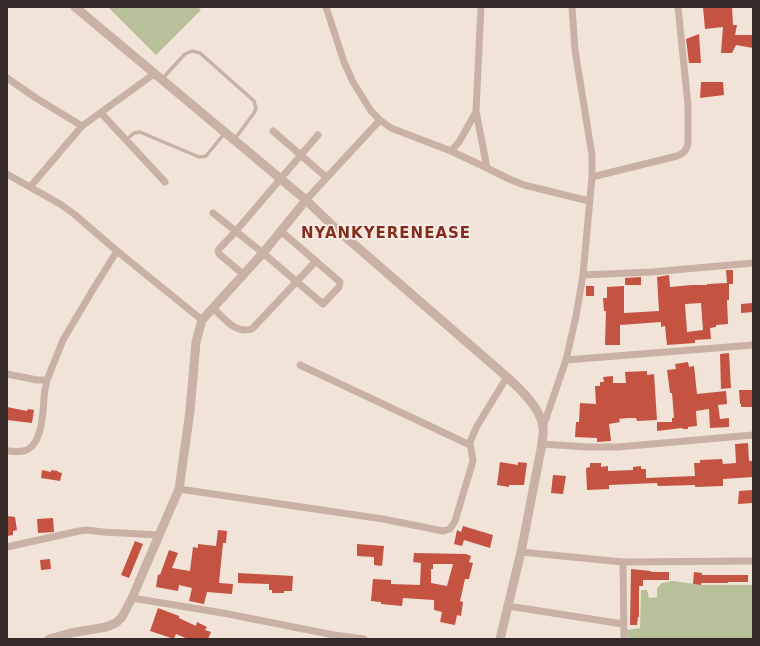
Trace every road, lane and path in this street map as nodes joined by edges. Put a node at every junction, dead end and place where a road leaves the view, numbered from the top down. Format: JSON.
{"nodes":[{"id":1,"x":75,"y":7,"type":"edge"},
{"id":2,"x":326,"y":7,"type":"edge"},
{"id":3,"x":481,"y":7,"type":"edge"},
{"id":4,"x":572,"y":7,"type":"edge"},
{"id":5,"x":678,"y":7,"type":"edge"},
{"id":6,"x":154,"y":74,"type":"junction"},
{"id":7,"x":7,"y":78,"type":"edge"},
{"id":8,"x":162,"y":79,"type":"junction"},
{"id":9,"x":476,"y":111,"type":"junction"},
{"id":10,"x":101,"y":112,"type":"junction"},
{"id":11,"x":380,"y":120,"type":"junction"},
{"id":12,"x":82,"y":126,"type":"junction"},
{"id":13,"x":273,"y":131,"type":"dead end"},
{"id":14,"x":225,"y":133,"type":"junction"},
{"id":15,"x":318,"y":134,"type":"dead end"},
{"id":16,"x":126,"y":140,"type":"junction"},
{"id":17,"x":234,"y":140,"type":"junction"},
{"id":18,"x":451,"y":151,"type":"junction"},
{"id":19,"x":300,"y":154,"type":"junction"},
{"id":20,"x":487,"y":168,"type":"junction"},
{"id":21,"x":7,"y":174,"type":"edge"},
{"id":22,"x":326,"y":177,"type":"junction"},
{"id":23,"x":592,"y":177,"type":"junction"},
{"id":24,"x":279,"y":179,"type":"junction"},
{"id":25,"x":165,"y":182,"type":"dead end"},
{"id":26,"x":30,"y":187,"type":"junction"},
{"id":27,"x":306,"y":200,"type":"junction"},
{"id":28,"x":589,"y":201,"type":"junction"},
{"id":29,"x":213,"y":213,"type":"dead end"},
{"id":30,"x":236,"y":231,"type":"junction"},
{"id":31,"x":282,"y":232,"type":"junction"},
{"id":32,"x":117,"y":251,"type":"junction"},
{"id":33,"x":263,"y":253,"type":"junction"},
{"id":34,"x":316,"y":261,"type":"junction"},
{"id":35,"x":753,"y":263,"type":"edge"},
{"id":36,"x":243,"y":274,"type":"junction"},
{"id":37,"x":583,"y":275,"type":"junction"},
{"id":38,"x":297,"y":282,"type":"junction"},
{"id":39,"x":213,"y":308,"type":"junction"},
{"id":40,"x":202,"y":320,"type":"junction"},
{"id":41,"x":753,"y":345,"type":"edge"},
{"id":42,"x":566,"y":360,"type":"junction"},
{"id":43,"x":300,"y":365,"type":"dead end"},
{"id":44,"x":7,"y":374,"type":"edge"},
{"id":45,"x":507,"y":377,"type":"junction"},
{"id":46,"x":47,"y":380,"type":"junction"},
{"id":47,"x":543,"y":428,"type":"junction"},
{"id":48,"x":753,"y":435,"type":"edge"},
{"id":49,"x":542,"y":444,"type":"junction"},
{"id":50,"x":470,"y":445,"type":"junction"},
{"id":51,"x":7,"y":450,"type":"edge"},
{"id":52,"x":179,"y":489,"type":"junction"},
{"id":53,"x":159,"y":535,"type":"junction"},
{"id":54,"x":7,"y":547,"type":"edge"},
{"id":55,"x":521,"y":552,"type":"junction"},
{"id":56,"x":753,"y":561,"type":"edge"},
{"id":57,"x":623,"y":562,"type":"junction"},
{"id":58,"x":132,"y":598,"type":"junction"},
{"id":59,"x":508,"y":606,"type":"junction"},
{"id":60,"x":623,"y":624,"type":"junction"},
{"id":61,"x":49,"y":639,"type":"edge"},
{"id":62,"x":361,"y":639,"type":"edge"},
{"id":63,"x":364,"y":639,"type":"edge"},
{"id":64,"x":500,"y":639,"type":"edge"},
{"id":65,"x":624,"y":639,"type":"edge"}],
"edges":[{"from":1,"to":6,"type":"street"},
{"from":2,"to":11,"type":"street"},
{"from":3,"to":9,"type":"street"},
{"from":4,"to":23,"type":"street"},
{"from":5,"to":23,"type":"street"},
{"from":6,"to":8,"type":"street"},
{"from":6,"to":10,"type":"street"},
{"from":7,"to":12,"type":"street"},
{"from":8,"to":14,"type":"street"},
{"from":8,"to":17,"type":"lane"},
{"from":9,"to":18,"type":"street"},
{"from":9,"to":20,"type":"street"},
{"from":10,"to":12,"type":"street"},
{"from":10,"to":16,"type":"street"},
{"from":11,"to":18,"type":"street"},
{"from":11,"to":22,"type":"street"},
{"from":12,"to":26,"type":"street"},
{"from":13,"to":19,"type":"street"},
{"from":14,"to":16,"type":"lane"},
{"from":14,"to":17,"type":"street"},
{"from":15,"to":19,"type":"street"},
{"from":16,"to":25,"type":"street"},
{"from":17,"to":24,"type":"street"},
{"from":18,"to":20,"type":"street"},
{"from":19,"to":22,"type":"street"},
{"from":19,"to":24,"type":"street"},
{"from":20,"to":28,"type":"street"},
{"from":21,"to":26,"type":"street"},
{"from":22,"to":27,"type":"street"},
{"from":23,"to":28,"type":"street"},
{"from":24,"to":27,"type":"street"},
{"from":24,"to":30,"type":"street"},
{"from":26,"to":32,"type":"street"},
{"from":27,"to":31,"type":"street"},
{"from":27,"to":45,"type":"street"},
{"from":28,"to":37,"type":"street"},
{"from":29,"to":30,"type":"street"},
{"from":30,"to":33,"type":"street"},
{"from":30,"to":36,"type":"street"},
{"from":31,"to":33,"type":"street"},
{"from":31,"to":34,"type":"street"},
{"from":32,"to":40,"type":"street"},
{"from":32,"to":46,"type":"street"},
{"from":33,"to":36,"type":"street"},
{"from":33,"to":38,"type":"street"},
{"from":34,"to":38,"type":"street"},
{"from":34,"to":38,"type":"street"},
{"from":35,"to":37,"type":"street"},
{"from":36,"to":39,"type":"street"},
{"from":37,"to":42,"type":"street"},
{"from":38,"to":39,"type":"street"},
{"from":39,"to":40,"type":"street"},
{"from":40,"to":52,"type":"street"},
{"from":41,"to":42,"type":"street"},
{"from":42,"to":47,"type":"street"},
{"from":43,"to":50,"type":"street"},
{"from":44,"to":46,"type":"street"},
{"from":45,"to":47,"type":"street"},
{"from":45,"to":50,"type":"street"},
{"from":46,"to":51,"type":"street"},
{"from":47,"to":49,"type":"street"},
{"from":48,"to":49,"type":"street"},
{"from":49,"to":55,"type":"street"},
{"from":50,"to":52,"type":"street"},
{"from":52,"to":53,"type":"street"},
{"from":53,"to":54,"type":"street"},
{"from":53,"to":58,"type":"street"},
{"from":55,"to":57,"type":"street"},
{"from":55,"to":59,"type":"street"},
{"from":56,"to":57,"type":"street"},
{"from":57,"to":60,"type":"street"},
{"from":58,"to":61,"type":"street"},
{"from":58,"to":62,"type":"street"},
{"from":59,"to":60,"type":"street"},
{"from":59,"to":64,"type":"street"},
{"from":60,"to":65,"type":"street"},
{"from":62,"to":63,"type":"street"}]}
